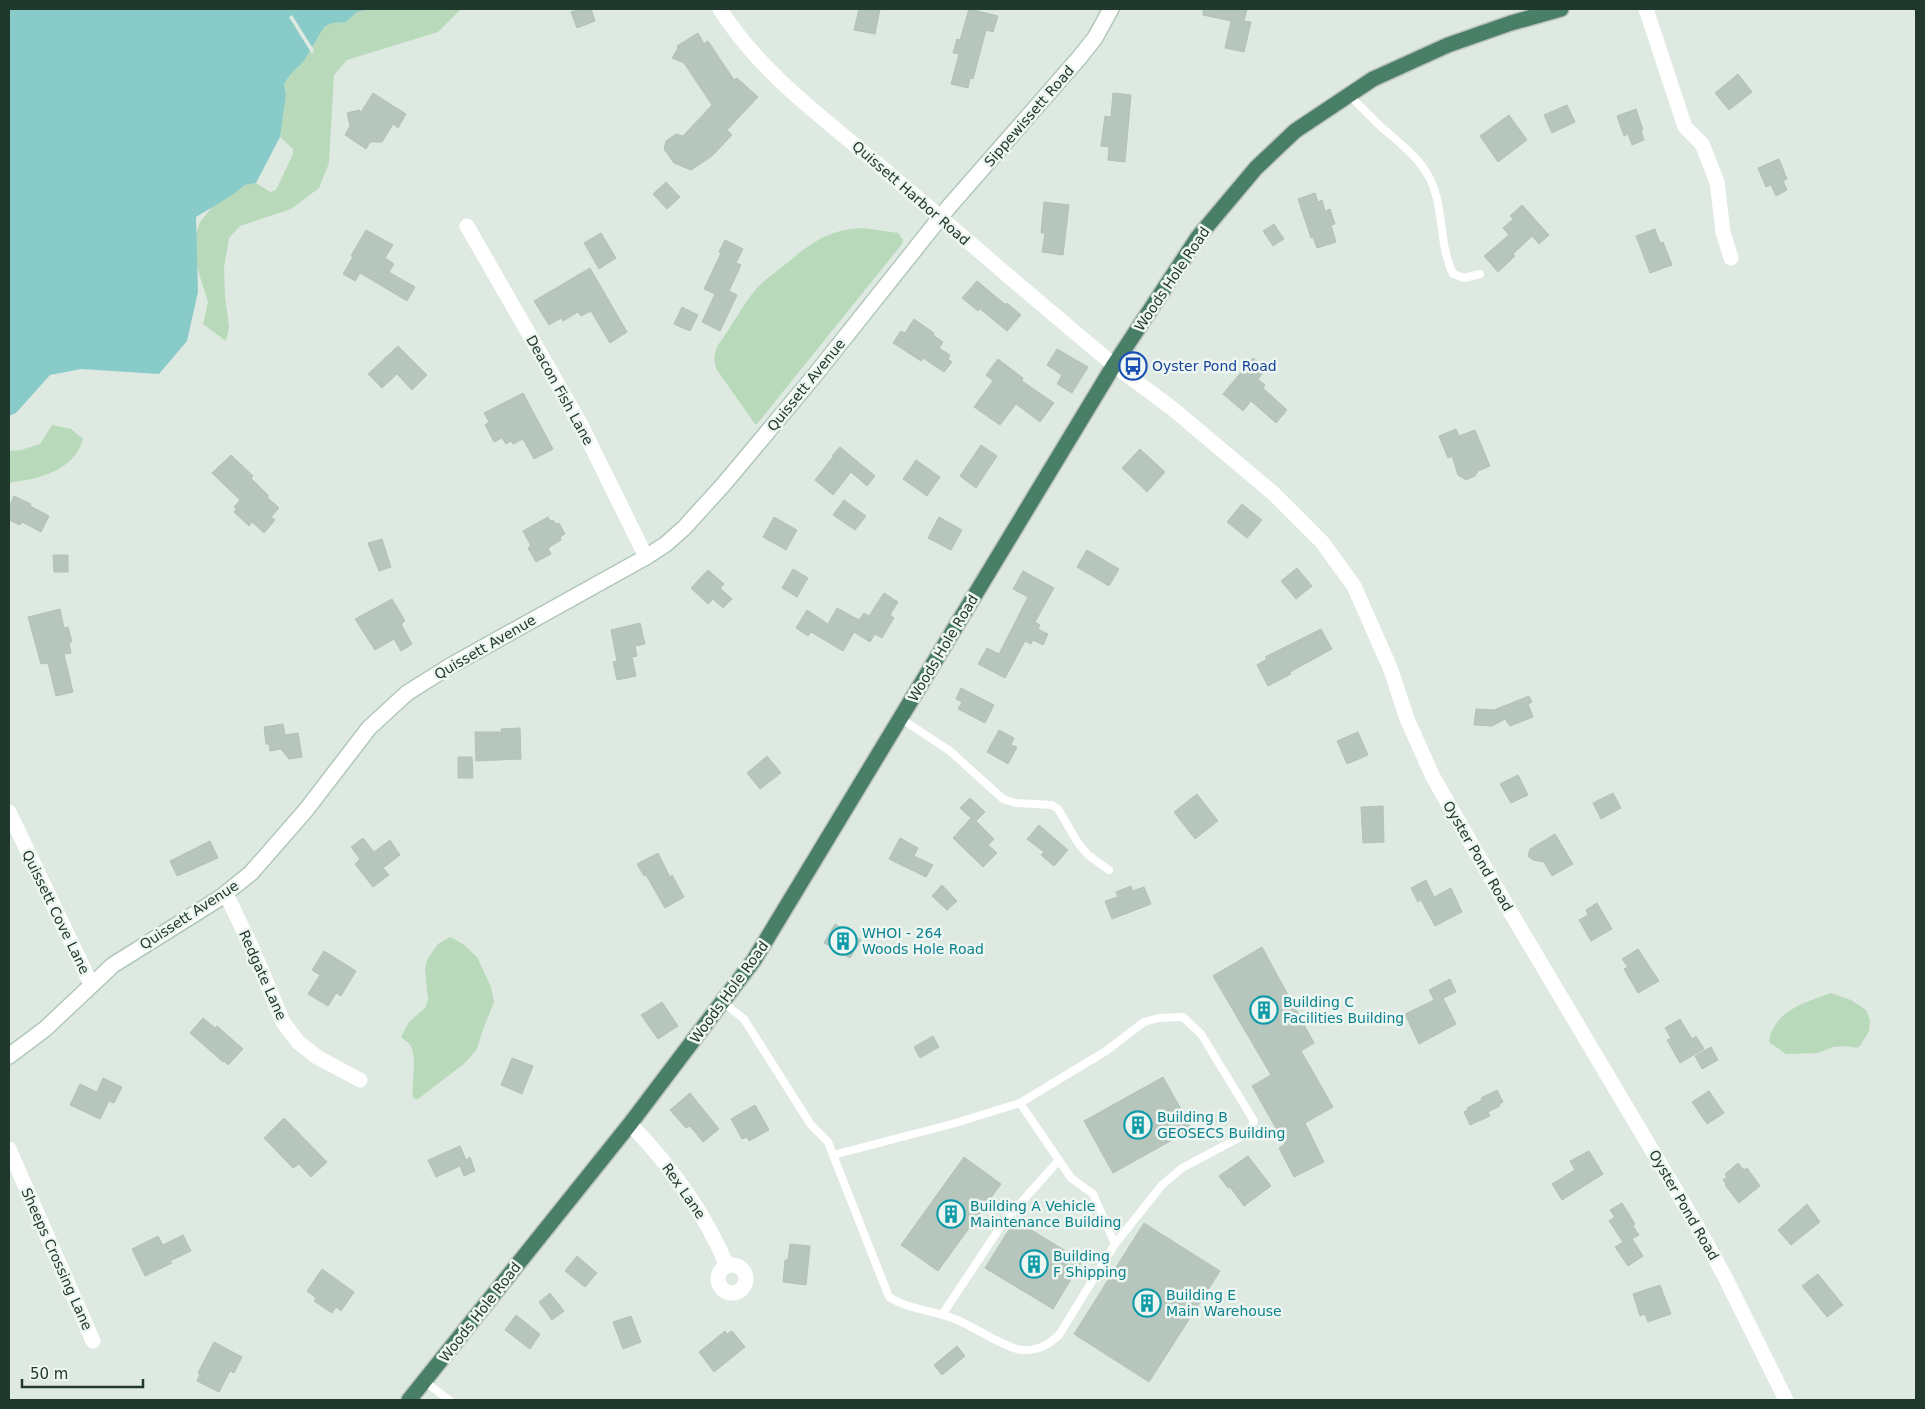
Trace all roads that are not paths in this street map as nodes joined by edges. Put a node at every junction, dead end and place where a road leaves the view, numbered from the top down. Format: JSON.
{"nodes":[{"id":1,"x":720,"y":9,"type":"edge"},
{"id":2,"x":1111,"y":9,"type":"edge"},
{"id":3,"x":1562,"y":9,"type":"edge"},
{"id":4,"x":1646,"y":9,"type":"edge"},
{"id":5,"x":1349,"y":95,"type":"junction"},
{"id":6,"x":940,"y":217,"type":"junction"},
{"id":7,"x":467,"y":226,"type":"dead end"},
{"id":8,"x":1731,"y":258,"type":"dead end"},
{"id":9,"x":1480,"y":274,"type":"dead end"},
{"id":10,"x":1114,"y":365,"type":"junction"},
{"id":11,"x":646,"y":557,"type":"junction"},
{"id":12,"x":900,"y":718,"type":"junction"},
{"id":13,"x":9,"y":812,"type":"edge"},
{"id":14,"x":1109,"y":870,"type":"dead end"},
{"id":15,"x":226,"y":894,"type":"junction"},
{"id":16,"x":91,"y":984,"type":"junction"},
{"id":17,"x":723,"y":1002,"type":"junction"},
{"id":18,"x":9,"y":1056,"type":"edge"},
{"id":19,"x":360,"y":1080,"type":"dead end"},
{"id":20,"x":1020,"y":1103,"type":"junction"},
{"id":21,"x":630,"y":1124,"type":"junction"},
{"id":22,"x":9,"y":1149,"type":"edge"},
{"id":23,"x":833,"y":1155,"type":"junction"},
{"id":24,"x":1059,"y":1160,"type":"junction"},
{"id":25,"x":1115,"y":1244,"type":"junction"},
{"id":26,"x":726,"y":1266,"type":"dead end"},
{"id":27,"x":942,"y":1315,"type":"junction"},
{"id":28,"x":93,"y":1341,"type":"dead end"},
{"id":29,"x":424,"y":1381,"type":"junction"},
{"id":30,"x":410,"y":1400,"type":"edge"},
{"id":31,"x":449,"y":1400,"type":"edge"},
{"id":32,"x":1786,"y":1400,"type":"edge"}],
"edges":[{"from":1,"to":6,"type":"street","name":"Quissett Harbor Road"},
{"from":2,"to":6,"type":"street","name":"Sippewissett Road"},
{"from":3,"to":5,"type":"highway","name":"Woods Hole Road"},
{"from":4,"to":8,"type":"street"},
{"from":5,"to":9,"type":"lane"},
{"from":5,"to":10,"type":"highway","name":"Woods Hole Road"},
{"from":6,"to":10,"type":"street","name":"Quissett Harbor Road"},
{"from":6,"to":11,"type":"street","name":"Quissett Avenue"},
{"from":7,"to":11,"type":"street","name":"Deacon Fish Lane"},
{"from":10,"to":12,"type":"highway","name":"Woods Hole Road"},
{"from":10,"to":32,"type":"street","name":"Oyster Pond Road"},
{"from":11,"to":15,"type":"street","name":"Quissett Avenue"},
{"from":12,"to":14,"type":"lane"},
{"from":12,"to":17,"type":"highway","name":"Woods Hole Road"},
{"from":13,"to":16,"type":"street","name":"Quissett Cove Lane"},
{"from":15,"to":16,"type":"street","name":"Quissett Avenue"},
{"from":15,"to":19,"type":"street","name":"Redgate Lane"},
{"from":16,"to":18,"type":"street","name":"Quissett Avenue"},
{"from":17,"to":21,"type":"highway","name":"Woods Hole Road"},
{"from":17,"to":23,"type":"lane"},
{"from":20,"to":23,"type":"lane"},
{"from":20,"to":24,"type":"lane"},
{"from":20,"to":25,"type":"lane"},
{"from":21,"to":26,"type":"street","name":"Rex Lane"},
{"from":21,"to":29,"type":"highway","name":"Woods Hole Road"},
{"from":22,"to":28,"type":"street","name":"Sheeps Crossing Lane"},
{"from":23,"to":27,"type":"lane"},
{"from":24,"to":25,"type":"lane"},
{"from":24,"to":27,"type":"lane"},
{"from":25,"to":27,"type":"lane"},
{"from":29,"to":30,"type":"highway","name":"Woods Hole Road"},
{"from":29,"to":31,"type":"lane"}]}
